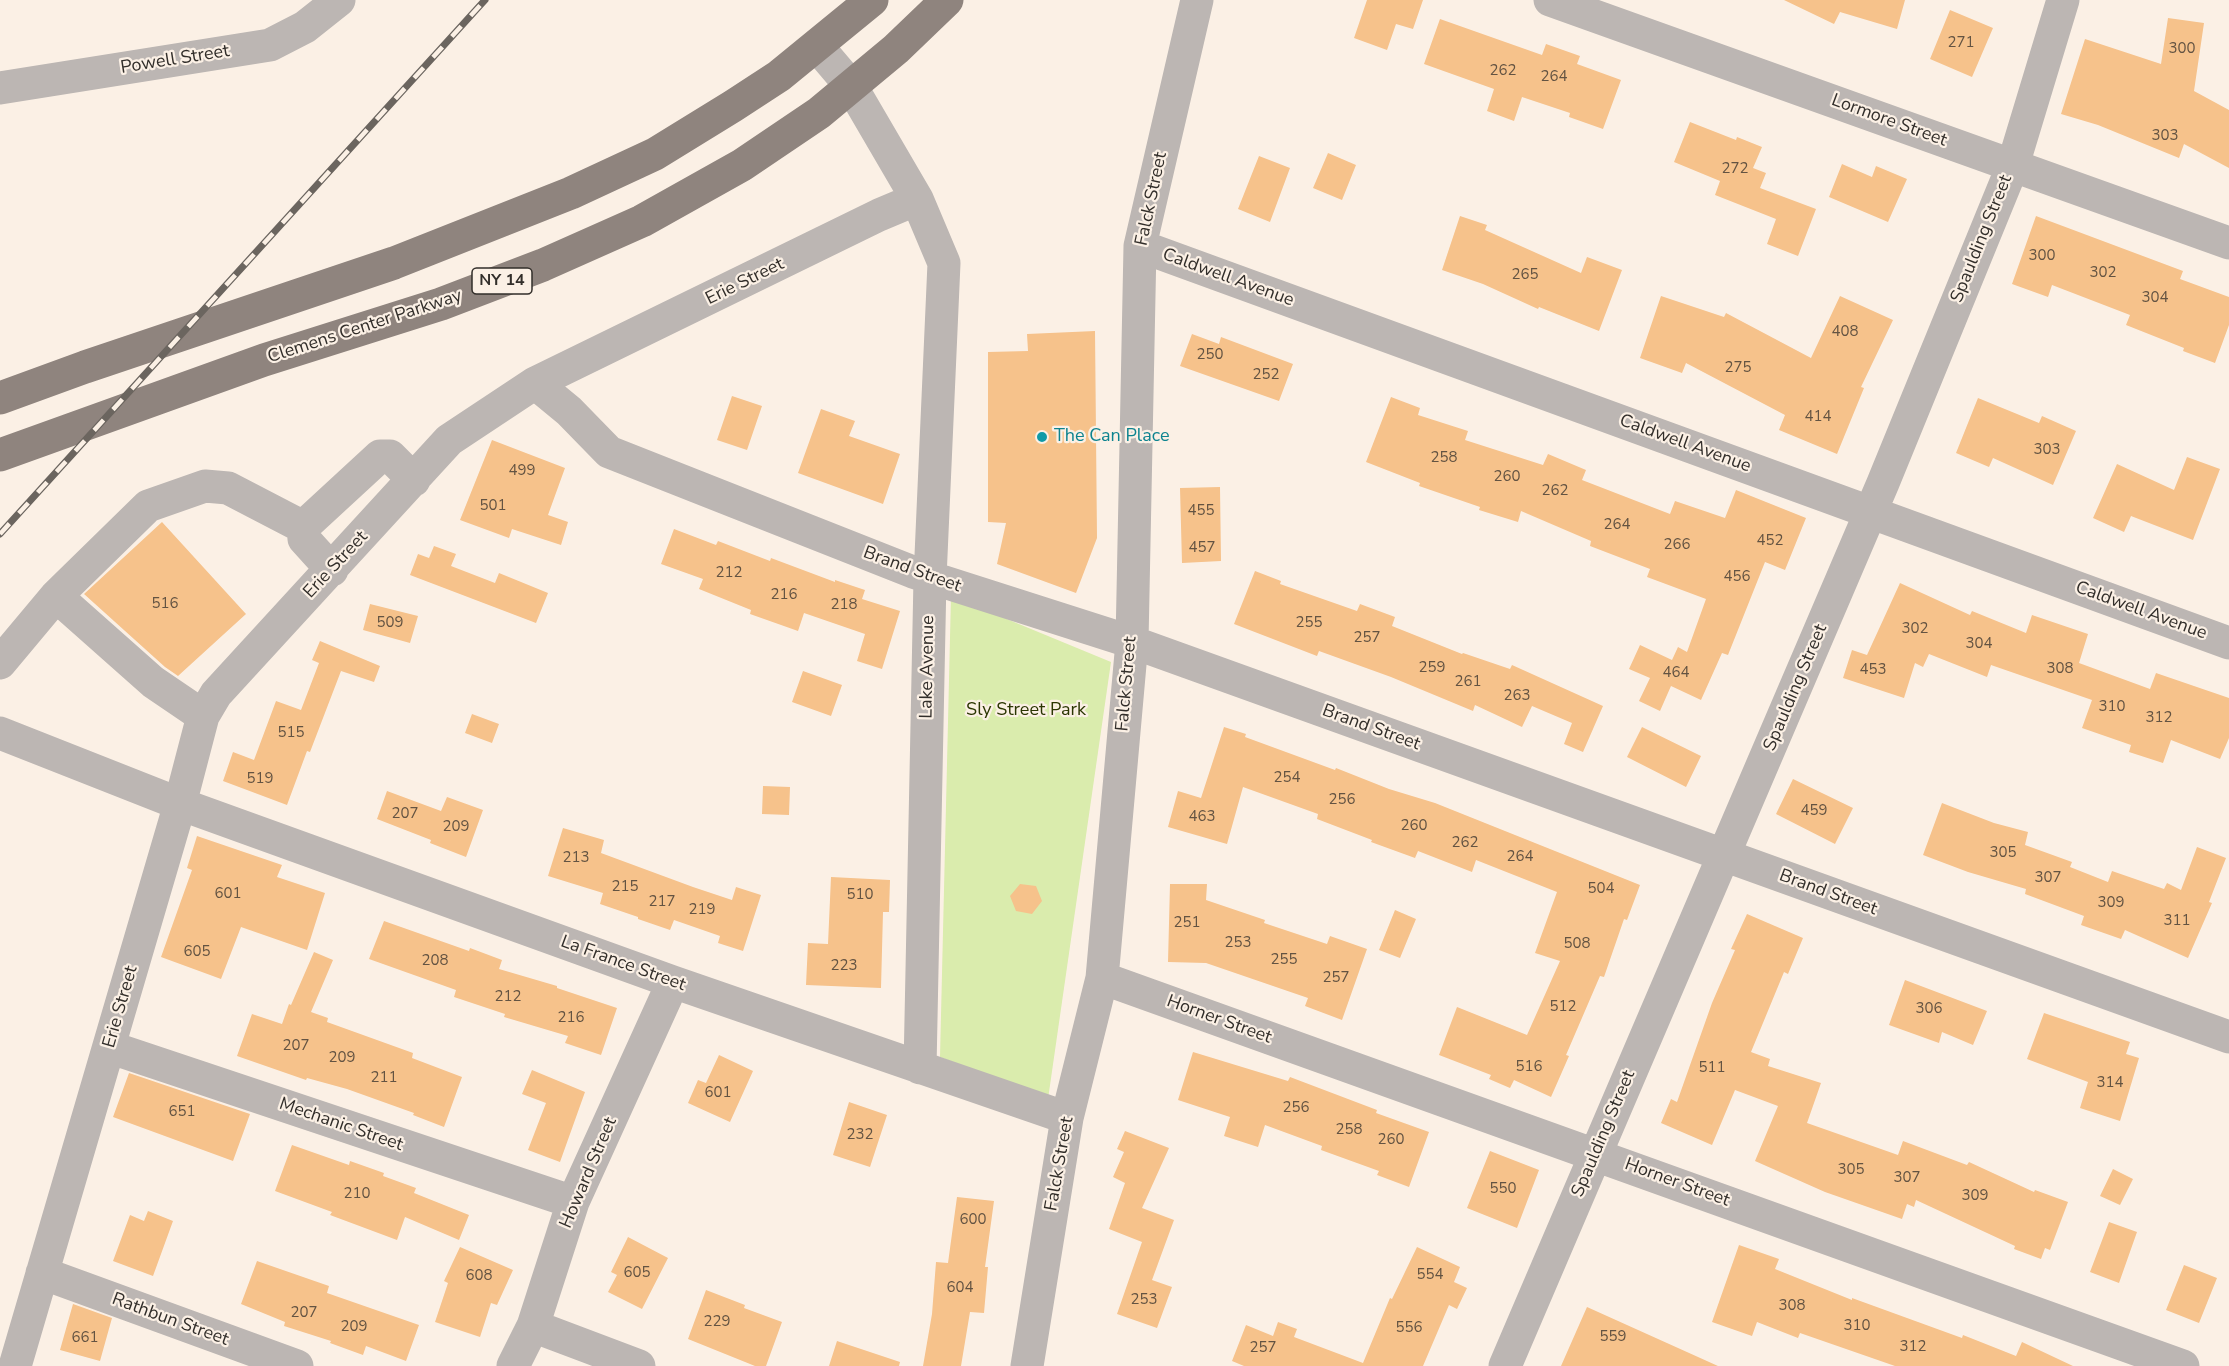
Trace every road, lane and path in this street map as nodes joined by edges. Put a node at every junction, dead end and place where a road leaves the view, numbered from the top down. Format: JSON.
{"nodes":[{"id":1,"x":872,"y":0,"type":"edge"},
{"id":2,"x":947,"y":0,"type":"edge"},
{"id":3,"x":1197,"y":0,"type":"edge"},
{"id":4,"x":1550,"y":0,"type":"edge"},
{"id":5,"x":2063,"y":0,"type":"edge"},
{"id":6,"x":339,"y":1,"type":"edge"},
{"id":7,"x":817,"y":46,"type":"junction"},
{"id":8,"x":851,"y":86,"type":"junction"},
{"id":9,"x":0,"y":88,"type":"edge"},
{"id":10,"x":2013,"y":165,"type":"junction"},
{"id":11,"x":917,"y":199,"type":"junction"},
{"id":12,"x":2229,"y":243,"type":"edge"},
{"id":13,"x":1140,"y":246,"type":"junction"},
{"id":14,"x":535,"y":384,"type":"junction"},
{"id":15,"x":0,"y":398,"type":"edge"},
{"id":16,"x":0,"y":455,"type":"edge"},
{"id":17,"x":414,"y":480,"type":"junction"},
{"id":18,"x":1871,"y":512,"type":"junction"},
{"id":19,"x":303,"y":527,"type":"junction"},
{"id":20,"x":332,"y":570,"type":"junction"},
{"id":21,"x":930,"y":578,"type":"junction"},
{"id":22,"x":56,"y":596,"type":"junction"},
{"id":23,"x":1132,"y":642,"type":"junction"},
{"id":24,"x":2229,"y":643,"type":"edge"},
{"id":25,"x":0,"y":663,"type":"edge"},
{"id":26,"x":203,"y":716,"type":"junction"},
{"id":27,"x":0,"y":734,"type":"edge"},
{"id":28,"x":180,"y":804,"type":"junction"},
{"id":29,"x":1724,"y":856,"type":"junction"},
{"id":30,"x":1102,"y":978,"type":"junction"},
{"id":31,"x":673,"y":982,"type":"junction"},
{"id":32,"x":2229,"y":1037,"type":"edge"},
{"id":33,"x":109,"y":1047,"type":"junction"},
{"id":34,"x":920,"y":1068,"type":"junction"},
{"id":35,"x":1067,"y":1118,"type":"junction"},
{"id":36,"x":1595,"y":1154,"type":"junction"},
{"id":37,"x":573,"y":1202,"type":"junction"},
{"id":38,"x":42,"y":1274,"type":"junction"},
{"id":39,"x":533,"y":1326,"type":"junction"},
{"id":40,"x":1034,"y":1364,"type":"edge"},
{"id":41,"x":15,"y":1366,"type":"edge"},
{"id":42,"x":297,"y":1366,"type":"edge"},
{"id":43,"x":513,"y":1366,"type":"edge"},
{"id":44,"x":639,"y":1366,"type":"edge"},
{"id":45,"x":1505,"y":1366,"type":"edge"},
{"id":46,"x":2183,"y":1366,"type":"edge"}],
"edges":[{"from":1,"to":7,"type":"main road"},
{"from":2,"to":8,"type":"main road","name":"Clemens Center Parkway","number":"NY 14"},
{"from":3,"to":13,"type":"street","name":"Falck Street"},
{"from":4,"to":10,"type":"street","name":"Lormore Street"},
{"from":5,"to":10,"type":"street","name":"Spaulding Street"},
{"from":6,"to":9,"type":"street","name":"Powell Street"},
{"from":7,"to":8,"type":"street"},
{"from":7,"to":15,"type":"main road"},
{"from":8,"to":11,"type":"street"},
{"from":8,"to":16,"type":"main road","name":"Clemens Center Parkway","number":"NY 14"},
{"from":10,"to":12,"type":"street","name":"Lormore Street"},
{"from":10,"to":18,"type":"street","name":"Spaulding Street"},
{"from":11,"to":14,"type":"street","name":"Erie Street"},
{"from":11,"to":21,"type":"street","name":"Lake Avenue"},
{"from":13,"to":18,"type":"street","name":"Caldwell Avenue"},
{"from":13,"to":23,"type":"street","name":"Falck Street"},
{"from":14,"to":17,"type":"street","name":"Erie Street"},
{"from":14,"to":21,"type":"street","name":"Brand Street"},
{"from":17,"to":19,"type":"street"},
{"from":17,"to":20,"type":"street","name":"Erie Street"},
{"from":18,"to":24,"type":"street","name":"Caldwell Avenue"},
{"from":18,"to":29,"type":"street","name":"Spaulding Street"},
{"from":19,"to":20,"type":"street"},
{"from":19,"to":22,"type":"street"},
{"from":20,"to":26,"type":"street","name":"Erie Street"},
{"from":21,"to":23,"type":"street","name":"Brand Street"},
{"from":21,"to":34,"type":"street","name":"Lake Avenue"},
{"from":22,"to":25,"type":"street"},
{"from":22,"to":26,"type":"street"},
{"from":23,"to":29,"type":"street","name":"Brand Street"},
{"from":23,"to":30,"type":"street","name":"Falck Street"},
{"from":26,"to":28,"type":"street","name":"Erie Street"},
{"from":27,"to":28,"type":"street","name":"La France Street"},
{"from":28,"to":31,"type":"street","name":"La France Street"},
{"from":28,"to":33,"type":"street","name":"Erie Street"},
{"from":29,"to":32,"type":"street","name":"Brand Street"},
{"from":29,"to":36,"type":"street","name":"Spaulding Street"},
{"from":30,"to":35,"type":"street","name":"Falck Street"},
{"from":30,"to":36,"type":"street","name":"Horner Street"},
{"from":31,"to":34,"type":"street","name":"La France Street"},
{"from":31,"to":37,"type":"street","name":"Howard Street"},
{"from":33,"to":37,"type":"street","name":"Mechanic Street"},
{"from":33,"to":38,"type":"street","name":"Erie Street"},
{"from":34,"to":35,"type":"street","name":"La France Street"},
{"from":35,"to":40,"type":"street","name":"Falck Street"},
{"from":36,"to":45,"type":"street","name":"Spaulding Street"},
{"from":36,"to":46,"type":"street","name":"Horner Street"},
{"from":37,"to":39,"type":"street","name":"Howard Street"},
{"from":38,"to":41,"type":"street","name":"Erie Street"},
{"from":38,"to":42,"type":"street","name":"Rathbun Street"},
{"from":39,"to":43,"type":"street","name":"Howard Street"},
{"from":39,"to":44,"type":"street"}]}
